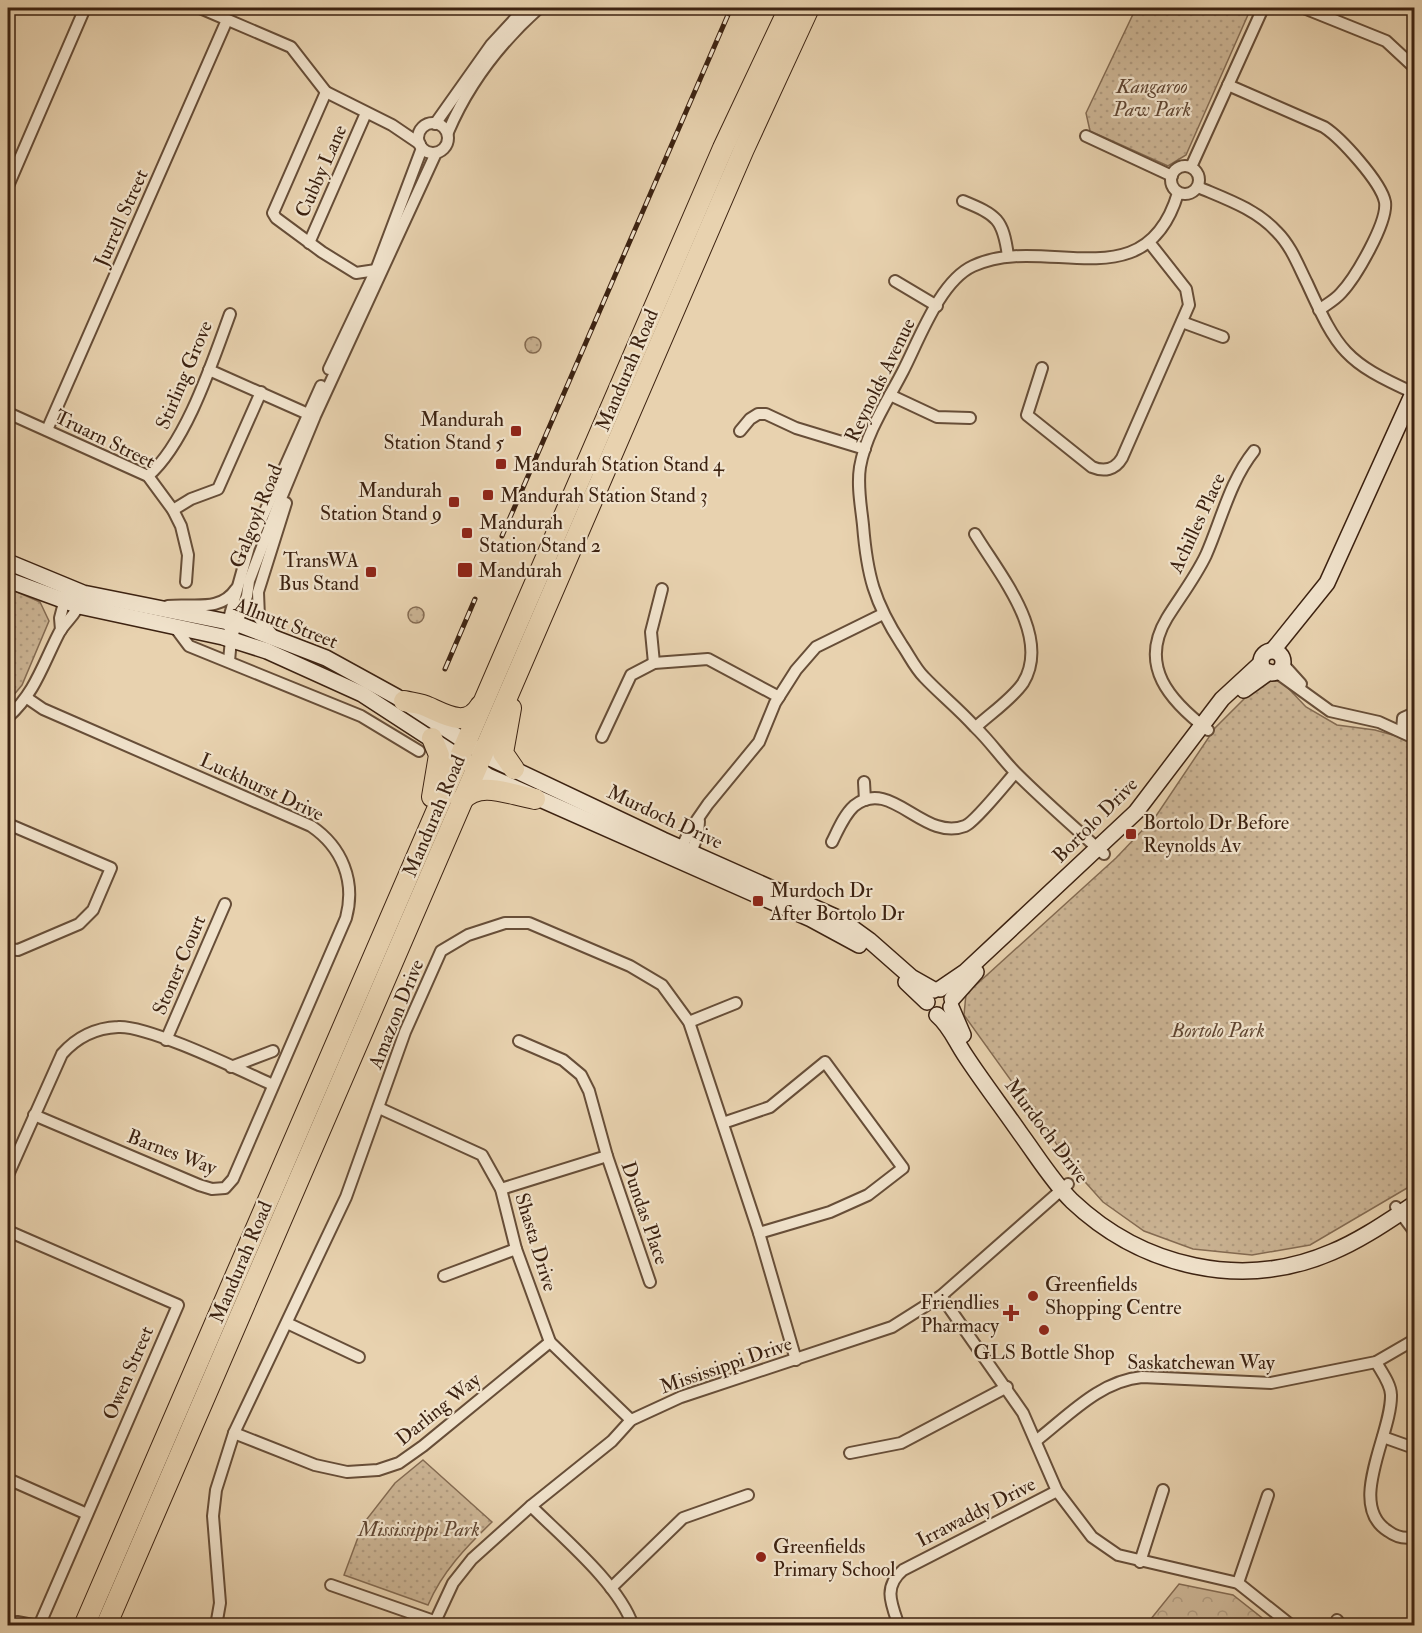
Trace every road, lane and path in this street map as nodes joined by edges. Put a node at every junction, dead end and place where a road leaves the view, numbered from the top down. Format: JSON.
{"nodes":[{"id":1,"x":85,"y":8,"type":"edge"},
{"id":2,"x":200,"y":8,"type":"edge"},
{"id":3,"x":525,"y":8,"type":"edge"},
{"id":4,"x":539,"y":8,"type":"edge"},
{"id":5,"x":789,"y":8,"type":"edge"},
{"id":6,"x":809,"y":8,"type":"edge"},
{"id":7,"x":1263,"y":8,"type":"edge"},
{"id":8,"x":1267,"y":8,"type":"edge"},
{"id":9,"x":1274,"y":8,"type":"edge"},
{"id":10,"x":1304,"y":8,"type":"edge"},
{"id":11,"x":227,"y":20,"type":"junction"},
{"id":12,"x":485,"y":60,"type":"junction"},
{"id":13,"x":1414,"y":67,"type":"edge"},
{"id":14,"x":1227,"y":85,"type":"junction"},
{"id":15,"x":326,"y":92,"type":"junction"},
{"id":16,"x":366,"y":113,"type":"junction"},
{"id":17,"x":392,"y":124,"type":"junction"},
{"id":18,"x":435,"y":124,"type":"junction"},
{"id":19,"x":421,"y":130,"type":"junction"},
{"id":20,"x":448,"y":132,"type":"junction"},
{"id":21,"x":1086,"y":136,"type":"dead end"},
{"id":22,"x":421,"y":146,"type":"junction"},
{"id":23,"x":436,"y":153,"type":"junction"},
{"id":24,"x":1191,"y":167,"type":"junction"},
{"id":25,"x":1172,"y":176,"type":"junction"},
{"id":26,"x":8,"y":186,"type":"edge"},
{"id":27,"x":1198,"y":187,"type":"junction"},
{"id":28,"x":1178,"y":193,"type":"junction"},
{"id":29,"x":963,"y":201,"type":"dead end"},
{"id":30,"x":1149,"y":242,"type":"junction"},
{"id":31,"x":309,"y":243,"type":"junction"},
{"id":32,"x":1008,"y":256,"type":"junction"},
{"id":33,"x":376,"y":270,"type":"junction"},
{"id":34,"x":359,"y":273,"type":"junction"},
{"id":35,"x":896,"y":281,"type":"dead end"},
{"id":36,"x":366,"y":288,"type":"junction"},
{"id":37,"x":937,"y":306,"type":"junction"},
{"id":38,"x":1319,"y":310,"type":"junction"},
{"id":39,"x":230,"y":314,"type":"dead end"},
{"id":40,"x":1182,"y":322,"type":"junction"},
{"id":41,"x":1223,"y":337,"type":"dead end"},
{"id":42,"x":1042,"y":368,"type":"dead end"},
{"id":43,"x":209,"y":370,"type":"junction"},
{"id":44,"x":261,"y":392,"type":"junction"},
{"id":45,"x":1414,"y":392,"type":"edge"},
{"id":46,"x":890,"y":395,"type":"junction"},
{"id":47,"x":1414,"y":412,"type":"edge"},
{"id":48,"x":8,"y":413,"type":"edge"},
{"id":49,"x":308,"y":414,"type":"junction"},
{"id":50,"x":970,"y":418,"type":"dead end"},
{"id":51,"x":47,"y":430,"type":"junction"},
{"id":52,"x":740,"y":431,"type":"dead end"},
{"id":53,"x":306,"y":443,"type":"junction"},
{"id":54,"x":865,"y":449,"type":"junction"},
{"id":55,"x":1254,"y":451,"type":"dead end"},
{"id":56,"x":148,"y":476,"type":"junction"},
{"id":57,"x":173,"y":510,"type":"junction"},
{"id":58,"x":975,"y":534,"type":"dead end"},
{"id":59,"x":8,"y":562,"type":"edge"},
{"id":60,"x":8,"y":580,"type":"edge"},
{"id":61,"x":186,"y":582,"type":"dead end"},
{"id":62,"x":239,"y":585,"type":"junction"},
{"id":63,"x":662,"y":589,"type":"dead end"},
{"id":64,"x":74,"y":597,"type":"junction"},
{"id":65,"x":150,"y":608,"type":"junction"},
{"id":66,"x":883,"y":614,"type":"junction"},
{"id":67,"x":233,"y":623,"type":"junction"},
{"id":68,"x":169,"y":626,"type":"junction"},
{"id":69,"x":61,"y":630,"type":"junction"},
{"id":70,"x":277,"y":637,"type":"junction"},
{"id":71,"x":231,"y":639,"type":"junction"},
{"id":72,"x":526,"y":650,"type":"junction"},
{"id":73,"x":229,"y":661,"type":"junction"},
{"id":74,"x":654,"y":663,"type":"junction"},
{"id":75,"x":1274,"y":663,"type":"junction"},
{"id":76,"x":779,"y":697,"type":"junction"},
{"id":77,"x":27,"y":698,"type":"junction"},
{"id":78,"x":484,"y":700,"type":"junction"},
{"id":79,"x":404,"y":701,"type":"junction"},
{"id":80,"x":1411,"y":713,"type":"edge"},
{"id":81,"x":8,"y":717,"type":"edge"},
{"id":82,"x":1379,"y":722,"type":"junction"},
{"id":83,"x":976,"y":727,"type":"junction"},
{"id":84,"x":1205,"y":727,"type":"junction"},
{"id":85,"x":1402,"y":731,"type":"junction"},
{"id":86,"x":602,"y":737,"type":"dead end"},
{"id":87,"x":1414,"y":738,"type":"edge"},
{"id":88,"x":425,"y":745,"type":"junction"},
{"id":89,"x":470,"y":755,"type":"junction"},
{"id":90,"x":514,"y":769,"type":"junction"},
{"id":91,"x":1016,"y":772,"type":"junction"},
{"id":92,"x":864,"y":782,"type":"dead end"},
{"id":93,"x":535,"y":799,"type":"junction"},
{"id":94,"x":865,"y":800,"type":"junction"},
{"id":95,"x":461,"y":801,"type":"junction"},
{"id":96,"x":8,"y":824,"type":"edge"},
{"id":97,"x":832,"y":842,"type":"dead end"},
{"id":98,"x":1101,"y":852,"type":"junction"},
{"id":99,"x":684,"y":856,"type":"junction"},
{"id":100,"x":411,"y":869,"type":"junction"},
{"id":101,"x":225,"y":904,"type":"dead end"},
{"id":102,"x":8,"y":950,"type":"edge"},
{"id":103,"x":934,"y":994,"type":"junction"},
{"id":104,"x":736,"y":1003,"type":"dead end"},
{"id":105,"x":952,"y":1003,"type":"junction"},
{"id":106,"x":937,"y":1014,"type":"junction"},
{"id":107,"x":688,"y":1022,"type":"junction"},
{"id":108,"x":166,"y":1040,"type":"junction"},
{"id":109,"x":519,"y":1041,"type":"dead end"},
{"id":110,"x":273,"y":1051,"type":"dead end"},
{"id":111,"x":231,"y":1067,"type":"junction"},
{"id":112,"x":273,"y":1085,"type":"junction"},
{"id":113,"x":379,"y":1108,"type":"junction"},
{"id":114,"x":34,"y":1115,"type":"junction"},
{"id":115,"x":723,"y":1123,"type":"junction"},
{"id":116,"x":607,"y":1156,"type":"junction"},
{"id":117,"x":8,"y":1175,"type":"edge"},
{"id":118,"x":1065,"y":1187,"type":"junction"},
{"id":119,"x":501,"y":1189,"type":"junction"},
{"id":120,"x":1414,"y":1196,"type":"edge"},
{"id":121,"x":1414,"y":1204,"type":"edge"},
{"id":122,"x":1398,"y":1210,"type":"junction"},
{"id":123,"x":8,"y":1231,"type":"edge"},
{"id":124,"x":1414,"y":1231,"type":"edge"},
{"id":125,"x":759,"y":1233,"type":"junction"},
{"id":126,"x":516,"y":1249,"type":"junction"},
{"id":127,"x":444,"y":1276,"type":"dead end"},
{"id":128,"x":650,"y":1282,"type":"dead end"},
{"id":129,"x":941,"y":1296,"type":"junction"},
{"id":130,"x":287,"y":1323,"type":"junction"},
{"id":131,"x":1414,"y":1340,"type":"edge"},
{"id":132,"x":550,"y":1342,"type":"junction"},
{"id":133,"x":359,"y":1357,"type":"dead end"},
{"id":134,"x":796,"y":1360,"type":"junction"},
{"id":135,"x":1376,"y":1362,"type":"junction"},
{"id":136,"x":1007,"y":1387,"type":"junction"},
{"id":137,"x":632,"y":1420,"type":"junction"},
{"id":138,"x":234,"y":1433,"type":"junction"},
{"id":139,"x":1383,"y":1437,"type":"junction"},
{"id":140,"x":1037,"y":1440,"type":"junction"},
{"id":141,"x":1414,"y":1448,"type":"edge"},
{"id":142,"x":850,"y":1453,"type":"dead end"},
{"id":143,"x":8,"y":1479,"type":"edge"},
{"id":144,"x":1163,"y":1490,"type":"dead end"},
{"id":145,"x":1057,"y":1491,"type":"junction"},
{"id":146,"x":748,"y":1495,"type":"dead end"},
{"id":147,"x":1268,"y":1495,"type":"dead end"},
{"id":148,"x":531,"y":1506,"type":"junction"},
{"id":149,"x":87,"y":1514,"type":"junction"},
{"id":150,"x":1414,"y":1537,"type":"edge"},
{"id":151,"x":1140,"y":1562,"type":"junction"},
{"id":152,"x":1238,"y":1583,"type":"junction"},
{"id":153,"x":331,"y":1585,"type":"dead end"},
{"id":154,"x":611,"y":1588,"type":"junction"},
{"id":155,"x":16,"y":1622,"type":"edge"},
{"id":156,"x":434,"y":1623,"type":"edge"},
{"id":157,"x":38,"y":1626,"type":"edge"},
{"id":158,"x":84,"y":1626,"type":"edge"},
{"id":159,"x":106,"y":1626,"type":"edge"},
{"id":160,"x":216,"y":1626,"type":"edge"},
{"id":161,"x":633,"y":1626,"type":"edge"},
{"id":162,"x":899,"y":1626,"type":"edge"},
{"id":163,"x":1292,"y":1626,"type":"edge"}],
"edges":[{"from":1,"to":26,"type":"street"},
{"from":2,"to":11,"type":"street"},
{"from":3,"to":12,"type":"street"},
{"from":4,"to":12,"type":"street"},
{"from":5,"to":78,"type":"highway","name":"Mandurah Road"},
{"from":6,"to":72,"type":"highway","name":"Mandurah Road"},
{"from":7,"to":14,"type":"street"},
{"from":8,"to":9,"type":"street"},
{"from":10,"to":13,"type":"street"},
{"from":11,"to":15,"type":"street"},
{"from":11,"to":51,"type":"street","name":"Jurrell Street"},
{"from":12,"to":18,"type":"street"},
{"from":12,"to":20,"type":"street"},
{"from":14,"to":24,"type":"street"},
{"from":14,"to":38,"type":"street"},
{"from":15,"to":16,"type":"street"},
{"from":15,"to":31,"type":"street"},
{"from":16,"to":17,"type":"street"},
{"from":16,"to":31,"type":"street","name":"Cubby Lane"},
{"from":17,"to":19,"type":"street"},
{"from":17,"to":22,"type":"street"},
{"from":18,"to":19,"type":"street"},
{"from":18,"to":20,"type":"street"},
{"from":19,"to":22,"type":"street"},
{"from":20,"to":23,"type":"street"},
{"from":21,"to":25,"type":"street"},
{"from":22,"to":23,"type":"street"},
{"from":22,"to":33,"type":"street","name":"Galgoyl Road"},
{"from":23,"to":53,"type":"street","name":"Galgoyl Road"},
{"from":24,"to":25,"type":"street"},
{"from":24,"to":27,"type":"street"},
{"from":25,"to":28,"type":"street"},
{"from":27,"to":28,"type":"street"},
{"from":27,"to":38,"type":"street"},
{"from":28,"to":30,"type":"street","name":"Reynolds Avenue"},
{"from":29,"to":32,"type":"street"},
{"from":30,"to":32,"type":"street","name":"Reynolds Avenue"},
{"from":30,"to":40,"type":"street"},
{"from":31,"to":34,"type":"street"},
{"from":32,"to":37,"type":"street","name":"Reynolds Avenue"},
{"from":33,"to":34,"type":"street"},
{"from":33,"to":36,"type":"street","name":"Galgoyl Road"},
{"from":34,"to":36,"type":"street"},
{"from":35,"to":37,"type":"street"},
{"from":36,"to":49,"type":"street","name":"Galgoyl Road"},
{"from":37,"to":46,"type":"street","name":"Reynolds Avenue"},
{"from":38,"to":45,"type":"street"},
{"from":39,"to":43,"type":"street","name":"Stirling Grove"},
{"from":40,"to":41,"type":"street"},
{"from":40,"to":42,"type":"street"},
{"from":43,"to":44,"type":"street"},
{"from":43,"to":56,"type":"street","name":"Stirling Grove"},
{"from":44,"to":49,"type":"street"},
{"from":44,"to":57,"type":"street"},
{"from":45,"to":75,"type":"main road","name":"Bortolo Drive"},
{"from":46,"to":50,"type":"street"},
{"from":46,"to":54,"type":"street","name":"Reynolds Avenue"},
{"from":47,"to":75,"type":"main road","name":"Bortolo Drive"},
{"from":48,"to":51,"type":"street","name":"Truarn Street"},
{"from":49,"to":62,"type":"street","name":"Galgoyl Road"},
{"from":51,"to":56,"type":"street","name":"Truarn Street"},
{"from":52,"to":54,"type":"street"},
{"from":53,"to":67,"type":"street","name":"Galgoyl Road"},
{"from":53,"to":70,"type":"street"},
{"from":54,"to":66,"type":"street","name":"Reynolds Avenue"},
{"from":55,"to":84,"type":"street","name":"Achilles Place"},
{"from":56,"to":57,"type":"street","name":"Truarn Street"},
{"from":57,"to":61,"type":"street","name":"Truarn Street"},
{"from":58,"to":83,"type":"street"},
{"from":59,"to":64,"type":"main road","name":"Allnutt Street"},
{"from":60,"to":64,"type":"main road","name":"Allnutt Street"},
{"from":62,"to":65,"type":"street"},
{"from":62,"to":67,"type":"street","name":"Galgoyl Road"},
{"from":63,"to":74,"type":"street"},
{"from":64,"to":65,"type":"main road","name":"Allnutt Street"},
{"from":64,"to":68,"type":"main road","name":"Allnutt Street"},
{"from":64,"to":69,"type":"street"},
{"from":64,"to":69,"type":"street"},
{"from":65,"to":67,"type":"main road","name":"Allnutt Street"},
{"from":66,"to":76,"type":"street"},
{"from":66,"to":83,"type":"street","name":"Reynolds Avenue"},
{"from":67,"to":70,"type":"main road","name":"Allnutt Street"},
{"from":67,"to":71,"type":"street","name":"Galgoyl Road"},
{"from":68,"to":71,"type":"main road","name":"Allnutt Street"},
{"from":68,"to":73,"type":"street"},
{"from":69,"to":77,"type":"street"},
{"from":70,"to":79,"type":"main road","name":"Allnutt Street"},
{"from":71,"to":73,"type":"street","name":"Galgoyl Road"},
{"from":71,"to":88,"type":"main road","name":"Allnutt Street"},
{"from":72,"to":89,"type":"highway","name":"Mandurah Road"},
{"from":72,"to":90,"type":"highway"},
{"from":73,"to":88,"type":"street"},
{"from":74,"to":76,"type":"street"},
{"from":74,"to":86,"type":"street"},
{"from":75,"to":82,"type":"street"},
{"from":75,"to":84,"type":"main road","name":"Bortolo Drive"},
{"from":76,"to":99,"type":"street"},
{"from":77,"to":81,"type":"street"},
{"from":77,"to":112,"type":"street","name":"Luckhurst Drive"},
{"from":78,"to":79,"type":"highway"},
{"from":78,"to":89,"type":"highway","name":"Mandurah Road"},
{"from":79,"to":89,"type":"main road","name":"Allnutt Street"},
{"from":80,"to":82,"type":"street"},
{"from":80,"to":85,"type":"street"},
{"from":82,"to":85,"type":"street"},
{"from":83,"to":91,"type":"street","name":"Reynolds Avenue"},
{"from":84,"to":98,"type":"main road","name":"Bortolo Drive"},
{"from":85,"to":87,"type":"street"},
{"from":88,"to":89,"type":"main road","name":"Allnutt Street"},
{"from":88,"to":100,"type":"highway"},
{"from":89,"to":90,"type":"main road","name":"Murdoch Drive"},
{"from":89,"to":93,"type":"main road","name":"Murdoch Drive"},
{"from":89,"to":95,"type":"highway","name":"Mandurah Road"},
{"from":89,"to":100,"type":"highway","name":"Mandurah Road"},
{"from":90,"to":99,"type":"main road","name":"Murdoch Drive"},
{"from":91,"to":94,"type":"street"},
{"from":91,"to":98,"type":"street","name":"Reynolds Avenue"},
{"from":92,"to":94,"type":"street"},
{"from":93,"to":95,"type":"highway"},
{"from":93,"to":99,"type":"main road","name":"Murdoch Drive"},
{"from":94,"to":97,"type":"street"},
{"from":95,"to":159,"type":"highway","name":"Mandurah Road"},
{"from":96,"to":102,"type":"street"},
{"from":98,"to":103,"type":"main road","name":"Bortolo Drive"},
{"from":98,"to":105,"type":"main road","name":"Bortolo Drive"},
{"from":99,"to":103,"type":"main road","name":"Murdoch Drive"},
{"from":100,"to":158,"type":"highway","name":"Mandurah Road"},
{"from":101,"to":108,"type":"street","name":"Stoner Court"},
{"from":103,"to":105,"type":"main road","name":"Murdoch Drive"},
{"from":103,"to":106,"type":"main road","name":"Murdoch Drive"},
{"from":104,"to":107,"type":"street"},
{"from":105,"to":106,"type":"main road"},
{"from":105,"to":118,"type":"main road","name":"Murdoch Drive"},
{"from":106,"to":118,"type":"main road","name":"Murdoch Drive"},
{"from":107,"to":113,"type":"street","name":"Amazon Drive"},
{"from":107,"to":115,"type":"street","name":"Amazon Drive"},
{"from":108,"to":111,"type":"street"},
{"from":108,"to":114,"type":"street"},
{"from":109,"to":116,"type":"street","name":"Dundas Place"},
{"from":110,"to":111,"type":"street"},
{"from":111,"to":112,"type":"street"},
{"from":112,"to":114,"type":"street","name":"Barnes Way"},
{"from":113,"to":119,"type":"street","name":"Shasta Drive"},
{"from":113,"to":130,"type":"street","name":"Amazon Drive"},
{"from":114,"to":117,"type":"street"},
{"from":115,"to":125,"type":"street","name":"Amazon Drive"},
{"from":115,"to":125,"type":"street"},
{"from":116,"to":119,"type":"street","name":"Dundas Place"},
{"from":116,"to":128,"type":"street","name":"Dundas Place"},
{"from":118,"to":122,"type":"main road","name":"Murdoch Drive"},
{"from":118,"to":129,"type":"street","name":"Mississippi Drive"},
{"from":119,"to":126,"type":"street","name":"Shasta Drive"},
{"from":120,"to":122,"type":"main road","name":"Murdoch Drive"},
{"from":121,"to":122,"type":"main road","name":"Murdoch Drive"},
{"from":122,"to":124,"type":"street"},
{"from":123,"to":149,"type":"street","name":"Owen Street"},
{"from":125,"to":134,"type":"street","name":"Amazon Drive"},
{"from":126,"to":127,"type":"street"},
{"from":126,"to":132,"type":"street","name":"Shasta Drive"},
{"from":129,"to":134,"type":"street","name":"Mississippi Drive"},
{"from":129,"to":136,"type":"street"},
{"from":130,"to":133,"type":"street"},
{"from":130,"to":138,"type":"street","name":"Amazon Drive"},
{"from":131,"to":135,"type":"street","name":"Saskatchewan Way"},
{"from":132,"to":137,"type":"street","name":"Shasta Drive"},
{"from":132,"to":138,"type":"street","name":"Darling Way"},
{"from":134,"to":137,"type":"street","name":"Mississippi Drive"},
{"from":135,"to":139,"type":"street"},
{"from":135,"to":140,"type":"street","name":"Saskatchewan Way"},
{"from":136,"to":140,"type":"street"},
{"from":136,"to":142,"type":"street"},
{"from":137,"to":148,"type":"street","name":"Mississippi Drive"},
{"from":138,"to":160,"type":"street","name":"Amazon Drive"},
{"from":139,"to":141,"type":"street"},
{"from":139,"to":150,"type":"street"},
{"from":140,"to":145,"type":"street"},
{"from":143,"to":149,"type":"street"},
{"from":144,"to":151,"type":"street"},
{"from":145,"to":151,"type":"street"},
{"from":145,"to":162,"type":"street","name":"Irrawaddy Drive"},
{"from":146,"to":154,"type":"street"},
{"from":147,"to":152,"type":"street"},
{"from":148,"to":154,"type":"street"},
{"from":148,"to":156,"type":"street","name":"Mississippi Drive"},
{"from":149,"to":157,"type":"street","name":"Owen Street"},
{"from":151,"to":152,"type":"street"},
{"from":152,"to":163,"type":"street"},
{"from":153,"to":156,"type":"street"},
{"from":154,"to":161,"type":"street"},
{"from":155,"to":157,"type":"street"}]}
